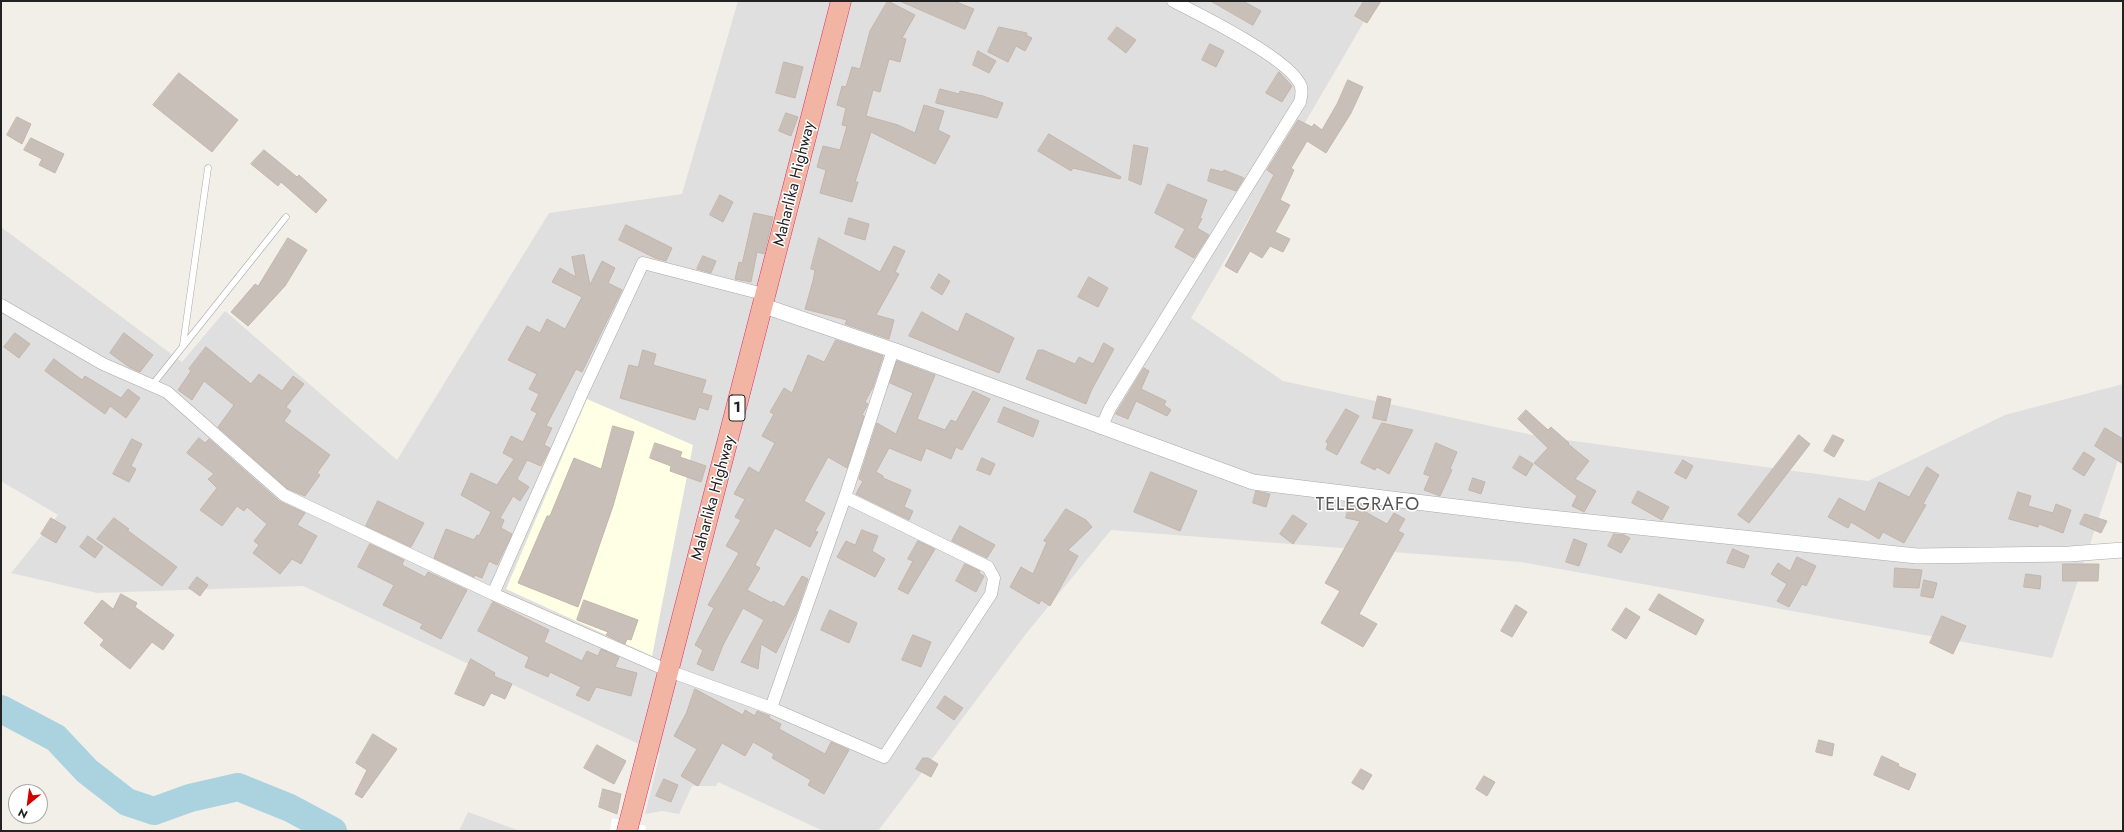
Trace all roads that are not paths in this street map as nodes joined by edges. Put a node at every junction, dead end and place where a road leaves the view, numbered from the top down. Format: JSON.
{"nodes":[{"id":1,"x":841,"y":1,"type":"edge"},
{"id":2,"x":1173,"y":1,"type":"edge"},
{"id":3,"x":208,"y":168,"type":"dead end"},
{"id":4,"x":286,"y":217,"type":"dead end"},
{"id":5,"x":765,"y":300,"type":"junction"},
{"id":6,"x":1,"y":305,"type":"edge"},
{"id":7,"x":183,"y":346,"type":"junction"},
{"id":8,"x":894,"y":350,"type":"junction"},
{"id":9,"x":153,"y":384,"type":"junction"},
{"id":10,"x":1101,"y":428,"type":"junction"},
{"id":11,"x":845,"y":497,"type":"junction"},
{"id":12,"x":2123,"y":550,"type":"edge"},
{"id":13,"x":493,"y":594,"type":"junction"},
{"id":14,"x":669,"y":671,"type":"junction"},
{"id":15,"x":771,"y":708,"type":"junction"},
{"id":16,"x":629,"y":823,"type":"edge"}],
"edges":[{"from":1,"to":5,"type":"highway","name":"Maharlika Highway","number":"1"},
{"from":2,"to":10,"type":"street"},
{"from":3,"to":7,"type":"lane"},
{"from":4,"to":7,"type":"lane"},
{"from":5,"to":8,"type":"street"},
{"from":5,"to":13,"type":"street"},
{"from":5,"to":14,"type":"highway","name":"Maharlika Highway","number":"1"},
{"from":6,"to":9,"type":"street"},
{"from":7,"to":9,"type":"lane"},
{"from":8,"to":10,"type":"street"},
{"from":8,"to":11,"type":"street"},
{"from":9,"to":13,"type":"street"},
{"from":10,"to":12,"type":"street"},
{"from":11,"to":15,"type":"street"},
{"from":11,"to":15,"type":"street"},
{"from":13,"to":14,"type":"street"},
{"from":14,"to":15,"type":"street"},
{"from":14,"to":16,"type":"highway","name":"Maharlika Highway","number":"1"}]}
